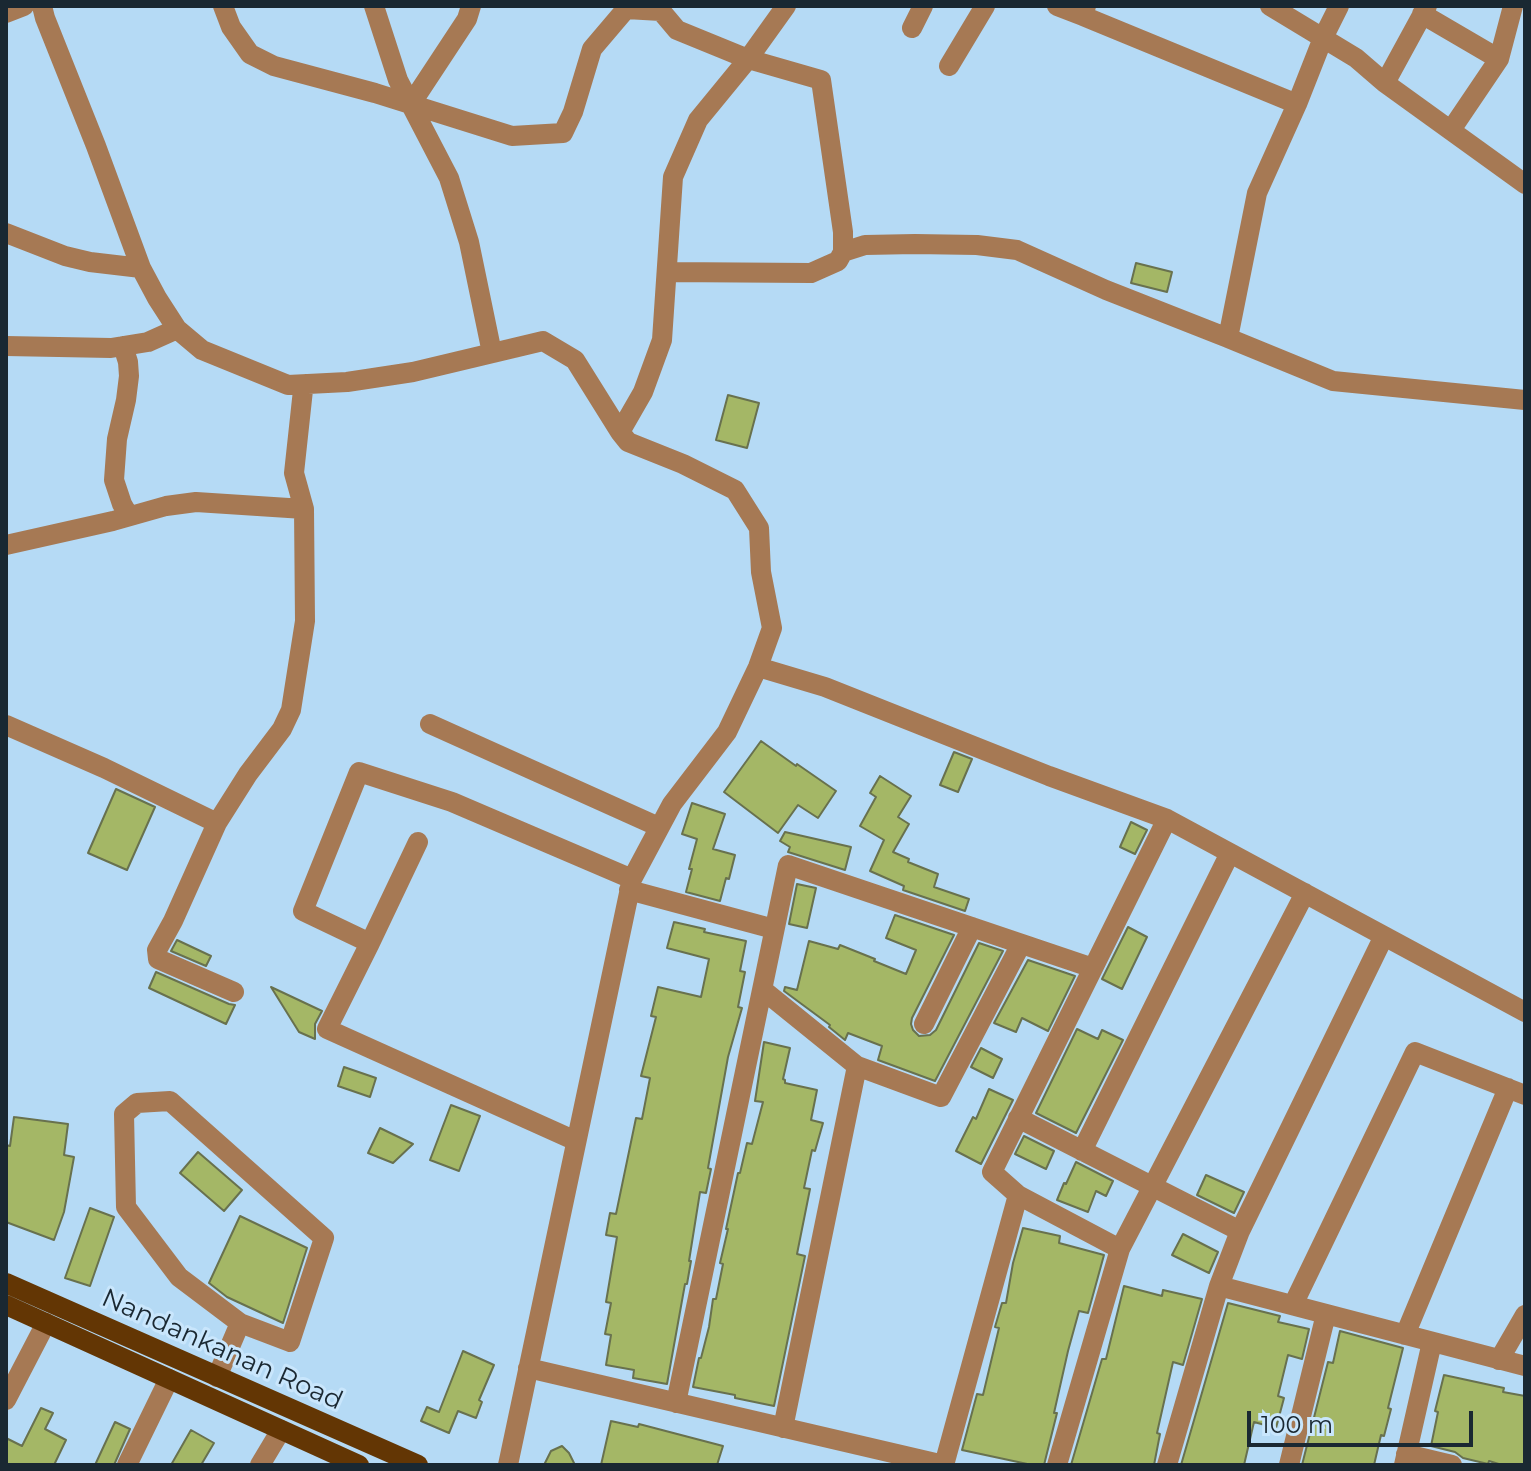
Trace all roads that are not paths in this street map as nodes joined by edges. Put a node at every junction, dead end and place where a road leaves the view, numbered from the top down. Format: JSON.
{"nodes":[{"id":1,"x":24,"y":6,"type":"edge"},
{"id":2,"x":42,"y":6,"type":"edge"},
{"id":3,"x":223,"y":6,"type":"edge"},
{"id":4,"x":374,"y":6,"type":"edge"},
{"id":5,"x":471,"y":6,"type":"edge"},
{"id":6,"x":786,"y":6,"type":"edge"},
{"id":7,"x":923,"y":6,"type":"edge"},
{"id":8,"x":985,"y":6,"type":"edge"},
{"id":9,"x":1057,"y":6,"type":"edge"},
{"id":10,"x":1270,"y":6,"type":"edge"},
{"id":11,"x":1339,"y":6,"type":"edge"},
{"id":12,"x":1513,"y":6,"type":"edge"},
{"id":13,"x":626,"y":7,"type":"edge"},
{"id":14,"x":663,"y":9,"type":"edge"},
{"id":15,"x":1425,"y":10,"type":"edge"},
{"id":16,"x":1084,"y":11,"type":"edge"},
{"id":17,"x":6,"y":13,"type":"edge"},
{"id":18,"x":912,"y":28,"type":"dead end"},
{"id":19,"x":1323,"y":38,"type":"junction"},
{"id":20,"x":748,"y":59,"type":"junction"},
{"id":21,"x":1499,"y":59,"type":"junction"},
{"id":22,"x":949,"y":66,"type":"dead end"},
{"id":23,"x":1385,"y":83,"type":"junction"},
{"id":24,"x":411,"y":104,"type":"junction"},
{"id":25,"x":1297,"y":104,"type":"junction"},
{"id":26,"x":1451,"y":130,"type":"junction"},
{"id":27,"x":1525,"y":184,"type":"edge"},
{"id":28,"x":6,"y":233,"type":"edge"},
{"id":29,"x":843,"y":252,"type":"junction"},
{"id":30,"x":141,"y":268,"type":"junction"},
{"id":31,"x":667,"y":272,"type":"junction"},
{"id":32,"x":177,"y":329,"type":"junction"},
{"id":33,"x":1228,"y":338,"type":"junction"},
{"id":34,"x":6,"y":346,"type":"edge"},
{"id":35,"x":123,"y":346,"type":"junction"},
{"id":36,"x":492,"y":353,"type":"junction"},
{"id":37,"x":306,"y":384,"type":"junction"},
{"id":38,"x":1525,"y":400,"type":"edge"},
{"id":39,"x":620,"y":432,"type":"junction"},
{"id":40,"x":304,"y":509,"type":"junction"},
{"id":41,"x":129,"y":516,"type":"junction"},
{"id":42,"x":6,"y":545,"type":"edge"},
{"id":43,"x":758,"y":667,"type":"junction"},
{"id":44,"x":430,"y":724,"type":"dead end"},
{"id":45,"x":6,"y":725,"type":"edge"},
{"id":46,"x":1167,"y":819,"type":"junction"},
{"id":47,"x":217,"y":823,"type":"junction"},
{"id":48,"x":659,"y":827,"type":"junction"},
{"id":49,"x":418,"y":842,"type":"dead end"},
{"id":50,"x":1230,"y":853,"type":"junction"},
{"id":51,"x":630,"y":884,"type":"junction"},
{"id":52,"x":1305,"y":893,"type":"junction"},
{"id":53,"x":972,"y":927,"type":"junction"},
{"id":54,"x":774,"y":929,"type":"junction"},
{"id":55,"x":1384,"y":936,"type":"junction"},
{"id":56,"x":370,"y":943,"type":"junction"},
{"id":57,"x":1021,"y":944,"type":"junction"},
{"id":58,"x":1093,"y":968,"type":"junction"},
{"id":59,"x":763,"y":990,"type":"junction"},
{"id":60,"x":234,"y":992,"type":"dead end"},
{"id":61,"x":1525,"y":1012,"type":"edge"},
{"id":62,"x":924,"y":1024,"type":"dead end"},
{"id":63,"x":857,"y":1066,"type":"junction"},
{"id":64,"x":1516,"y":1092,"type":"edge"},
{"id":65,"x":1018,"y":1118,"type":"junction"},
{"id":66,"x":576,"y":1141,"type":"junction"},
{"id":67,"x":1082,"y":1151,"type":"junction"},
{"id":68,"x":1154,"y":1187,"type":"junction"},
{"id":69,"x":1018,"y":1195,"type":"junction"},
{"id":70,"x":1240,"y":1231,"type":"junction"},
{"id":71,"x":1120,"y":1249,"type":"junction"},
{"id":72,"x":6,"y":1283,"type":"edge"},
{"id":73,"x":1219,"y":1286,"type":"junction"},
{"id":74,"x":6,"y":1305,"type":"edge"},
{"id":75,"x":1293,"y":1305,"type":"junction"},
{"id":76,"x":1326,"y":1314,"type":"junction"},
{"id":77,"x":1525,"y":1315,"type":"edge"},
{"id":78,"x":46,"y":1323,"type":"junction"},
{"id":79,"x":240,"y":1323,"type":"junction"},
{"id":80,"x":1405,"y":1335,"type":"junction"},
{"id":81,"x":1432,"y":1342,"type":"junction"},
{"id":82,"x":1499,"y":1360,"type":"junction"},
{"id":83,"x":1525,"y":1366,"type":"edge"},
{"id":84,"x":528,"y":1368,"type":"junction"},
{"id":85,"x":217,"y":1377,"type":"junction"},
{"id":86,"x":169,"y":1379,"type":"junction"},
{"id":87,"x":6,"y":1400,"type":"edge"},
{"id":88,"x":676,"y":1403,"type":"junction"},
{"id":89,"x":783,"y":1428,"type":"junction"},
{"id":90,"x":281,"y":1430,"type":"junction"},
{"id":91,"x":364,"y":1441,"type":"junction"},
{"id":92,"x":1405,"y":1460,"type":"edge"},
{"id":93,"x":357,"y":1464,"type":"edge"},
{"id":94,"x":127,"y":1465,"type":"edge"},
{"id":95,"x":260,"y":1465,"type":"edge"},
{"id":96,"x":418,"y":1465,"type":"edge"},
{"id":97,"x":508,"y":1465,"type":"edge"},
{"id":98,"x":1057,"y":1465,"type":"edge"},
{"id":99,"x":1167,"y":1465,"type":"edge"},
{"id":100,"x":1289,"y":1465,"type":"edge"},
{"id":101,"x":1452,"y":1465,"type":"edge"}],
"edges":[{"from":1,"to":17,"type":"street"},
{"from":2,"to":30,"type":"street"},
{"from":3,"to":24,"type":"street"},
{"from":4,"to":24,"type":"street"},
{"from":5,"to":24,"type":"street"},
{"from":6,"to":20,"type":"street"},
{"from":7,"to":18,"type":"street"},
{"from":8,"to":22,"type":"street"},
{"from":9,"to":16,"type":"street"},
{"from":10,"to":19,"type":"street"},
{"from":11,"to":19,"type":"street"},
{"from":12,"to":21,"type":"street"},
{"from":13,"to":14,"type":"street"},
{"from":13,"to":24,"type":"street"},
{"from":14,"to":20,"type":"street"},
{"from":15,"to":21,"type":"street"},
{"from":15,"to":23,"type":"street"},
{"from":16,"to":25,"type":"street"},
{"from":19,"to":23,"type":"street"},
{"from":19,"to":25,"type":"street"},
{"from":20,"to":29,"type":"street"},
{"from":20,"to":31,"type":"street"},
{"from":21,"to":26,"type":"street"},
{"from":23,"to":26,"type":"street"},
{"from":24,"to":36,"type":"street"},
{"from":25,"to":33,"type":"street"},
{"from":26,"to":27,"type":"street"},
{"from":28,"to":30,"type":"street"},
{"from":29,"to":31,"type":"street"},
{"from":29,"to":33,"type":"street"},
{"from":30,"to":32,"type":"street"},
{"from":31,"to":39,"type":"street"},
{"from":32,"to":35,"type":"street"},
{"from":32,"to":37,"type":"street"},
{"from":33,"to":38,"type":"street"},
{"from":34,"to":35,"type":"street"},
{"from":35,"to":41,"type":"street"},
{"from":36,"to":37,"type":"street"},
{"from":36,"to":39,"type":"street"},
{"from":37,"to":40,"type":"street"},
{"from":39,"to":43,"type":"street"},
{"from":40,"to":41,"type":"street"},
{"from":40,"to":47,"type":"street"},
{"from":41,"to":42,"type":"street"},
{"from":43,"to":46,"type":"street"},
{"from":43,"to":48,"type":"street"},
{"from":44,"to":48,"type":"street"},
{"from":45,"to":47,"type":"street"},
{"from":46,"to":50,"type":"street"},
{"from":46,"to":58,"type":"street"},
{"from":47,"to":60,"type":"street"},
{"from":48,"to":51,"type":"street"},
{"from":49,"to":56,"type":"street"},
{"from":50,"to":52,"type":"street"},
{"from":50,"to":67,"type":"street"},
{"from":51,"to":54,"type":"street"},
{"from":51,"to":56,"type":"street"},
{"from":51,"to":66,"type":"street"},
{"from":52,"to":55,"type":"street"},
{"from":52,"to":68,"type":"street"},
{"from":53,"to":54,"type":"street"},
{"from":53,"to":57,"type":"street"},
{"from":53,"to":62,"type":"street"},
{"from":54,"to":59,"type":"street"},
{"from":55,"to":61,"type":"street"},
{"from":55,"to":70,"type":"street"},
{"from":56,"to":66,"type":"street"},
{"from":57,"to":58,"type":"street"},
{"from":57,"to":63,"type":"street"},
{"from":58,"to":65,"type":"street"},
{"from":59,"to":63,"type":"street"},
{"from":59,"to":88,"type":"street"},
{"from":63,"to":89,"type":"street"},
{"from":64,"to":75,"type":"street"},
{"from":64,"to":80,"type":"street"},
{"from":65,"to":67,"type":"street"},
{"from":65,"to":69,"type":"street"},
{"from":66,"to":84,"type":"street"},
{"from":67,"to":68,"type":"street"},
{"from":68,"to":70,"type":"street"},
{"from":68,"to":71,"type":"street"},
{"from":69,"to":71,"type":"street"},
{"from":69,"to":89,"type":"street"},
{"from":70,"to":73,"type":"street"},
{"from":71,"to":98,"type":"street"},
{"from":72,"to":85,"type":"main road","name":"Nandankanan Road"},
{"from":73,"to":75,"type":"street"},
{"from":73,"to":99,"type":"street"},
{"from":74,"to":78,"type":"main road"},
{"from":75,"to":76,"type":"street"},
{"from":76,"to":80,"type":"street"},
{"from":76,"to":100,"type":"street"},
{"from":77,"to":82,"type":"street"},
{"from":78,"to":86,"type":"main road"},
{"from":78,"to":87,"type":"street"},
{"from":79,"to":79,"type":"street"},
{"from":79,"to":85,"type":"street"},
{"from":80,"to":81,"type":"street"},
{"from":81,"to":82,"type":"street"},
{"from":81,"to":92,"type":"street"},
{"from":82,"to":83,"type":"street"},
{"from":84,"to":88,"type":"street"},
{"from":84,"to":97,"type":"street"},
{"from":85,"to":91,"type":"main road","name":"Nandankanan Road"},
{"from":86,"to":90,"type":"main road"},
{"from":86,"to":94,"type":"street"},
{"from":88,"to":89,"type":"street"},
{"from":90,"to":93,"type":"main road"},
{"from":90,"to":95,"type":"street"},
{"from":91,"to":93,"type":"main road"},
{"from":91,"to":96,"type":"main road","name":"Nandankanan Road"},
{"from":92,"to":101,"type":"street"}]}
